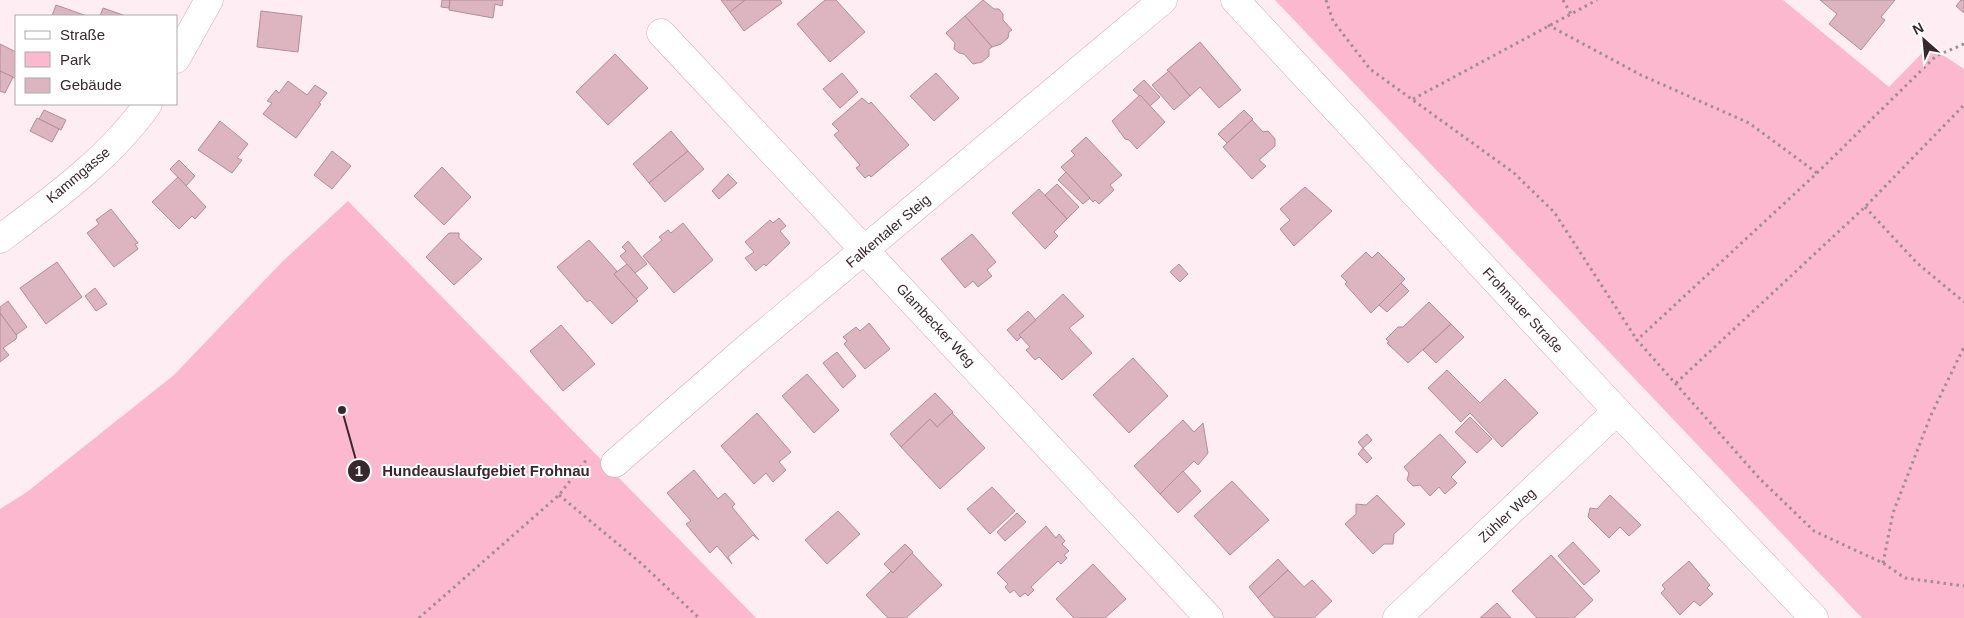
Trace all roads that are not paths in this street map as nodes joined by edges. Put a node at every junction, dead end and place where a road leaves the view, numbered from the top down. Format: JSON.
{"nodes":[{"id":1,"x":209,"y":0,"type":"edge"},
{"id":2,"x":1163,"y":0,"type":"edge"},
{"id":3,"x":1235,"y":0,"type":"edge"},
{"id":4,"x":661,"y":33,"type":"dead end"},
{"id":5,"x":178,"y":55,"type":"edge"},
{"id":6,"x":147,"y":105,"type":"edge"},
{"id":7,"x":0,"y":239,"type":"edge"},
{"id":8,"x":866,"y":249,"type":"junction"},
{"id":9,"x":1617,"y":411,"type":"junction"},
{"id":10,"x":604,"y":457,"type":"road end"},
{"id":11,"x":1209,"y":618,"type":"edge"},
{"id":12,"x":1397,"y":618,"type":"edge"},
{"id":13,"x":1814,"y":618,"type":"edge"}],
"edges":[{"from":1,"to":5,"type":"street"},
{"from":2,"to":8,"type":"street","name":"Falkentaler Steig"},
{"from":3,"to":9,"type":"street","name":"Frohnauer Straße"},
{"from":4,"to":8,"type":"street","name":"Glambecker Weg"},
{"from":6,"to":7,"type":"street","name":"Kammgasse"},
{"from":8,"to":10,"type":"street","name":"Falkentaler Steig"},
{"from":8,"to":11,"type":"street","name":"Glambecker Weg"},
{"from":9,"to":12,"type":"street","name":"Zühler Weg"},
{"from":9,"to":13,"type":"street","name":"Frohnauer Straße"}]}
